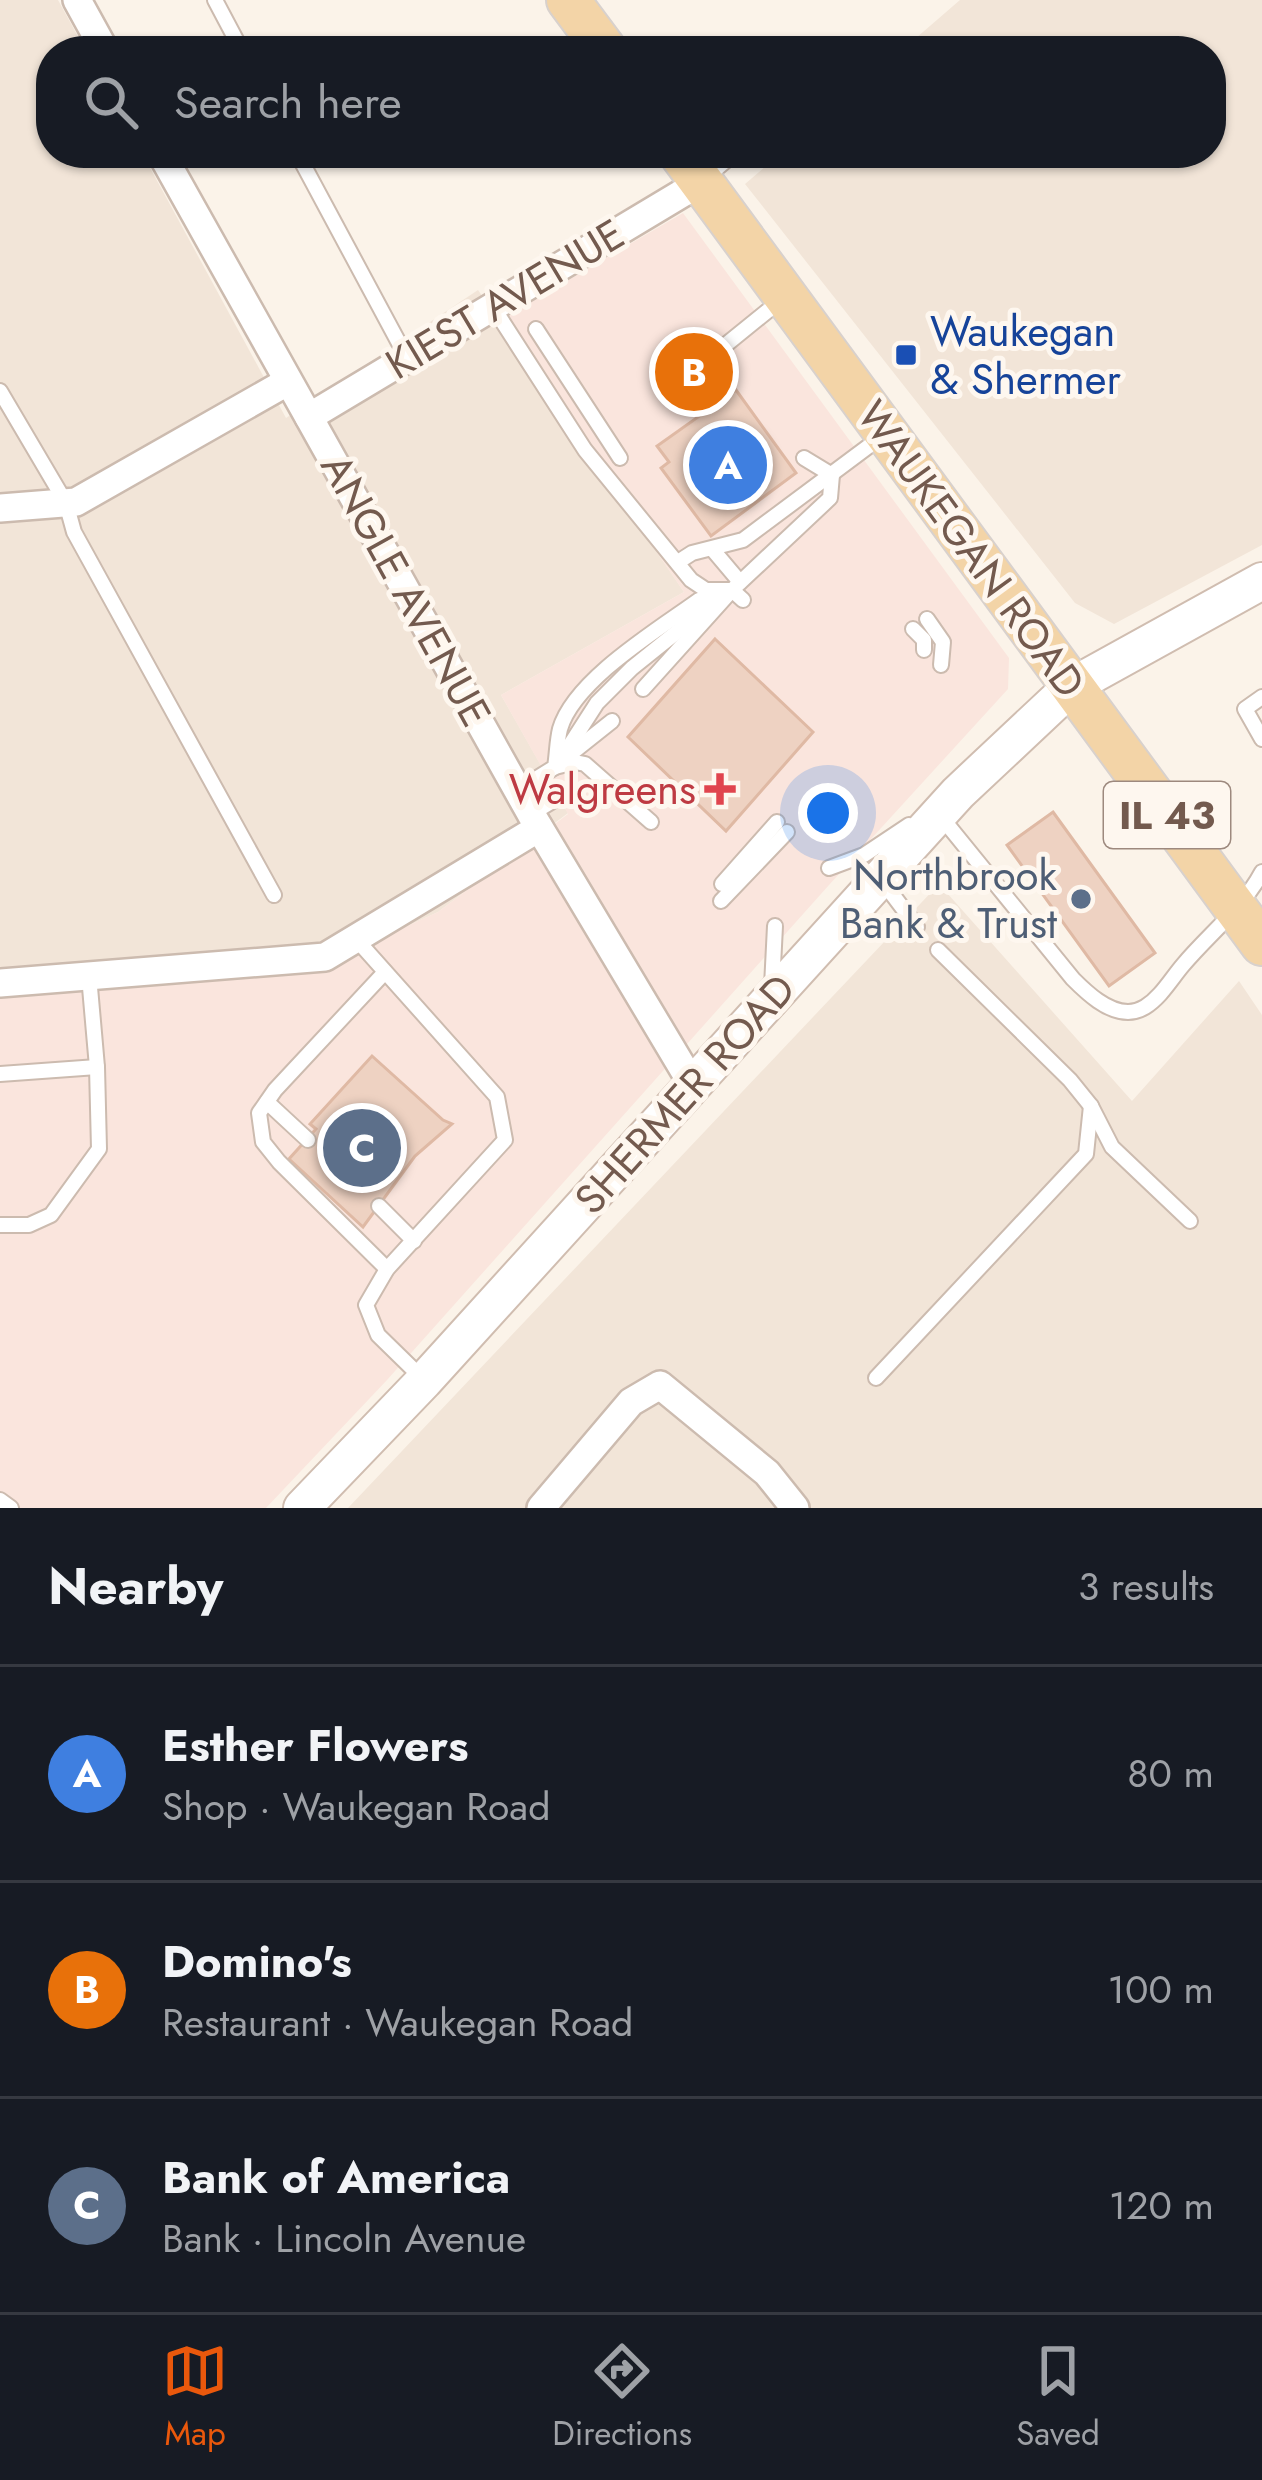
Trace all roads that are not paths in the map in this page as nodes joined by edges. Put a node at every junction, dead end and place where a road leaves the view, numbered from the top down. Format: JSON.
{"nodes":[{"id":1,"x":77,"y":0,"type":"edge"},
{"id":2,"x":214,"y":0,"type":"edge"},
{"id":3,"x":568,"y":0,"type":"edge"},
{"id":4,"x":97,"y":36,"type":"edge"},
{"id":5,"x":234,"y":36,"type":"edge"},
{"id":6,"x":595,"y":36,"type":"edge"},
{"id":7,"x":169,"y":168,"type":"edge"},
{"id":8,"x":305,"y":168,"type":"edge"},
{"id":9,"x":690,"y":168,"type":"edge"},
{"id":10,"x":692,"y":168,"type":"edge"},
{"id":11,"x":785,"y":296,"type":"junction"},
{"id":12,"x":493,"y":307,"type":"junction"},
{"id":13,"x":536,"y":329,"type":"dead end"},
{"id":14,"x":723,"y":347,"type":"dead end"},
{"id":15,"x":407,"y":358,"type":"junction"},
{"id":16,"x":287,"y":382,"type":"junction"},
{"id":17,"x":0,"y":391,"type":"edge"},
{"id":18,"x":309,"y":416,"type":"junction"},
{"id":19,"x":885,"y":434,"type":"junction"},
{"id":20,"x":620,"y":458,"type":"dead end"},
{"id":21,"x":804,"y":458,"type":"dead end"},
{"id":22,"x":832,"y":475,"type":"junction"},
{"id":23,"x":66,"y":503,"type":"junction"},
{"id":24,"x":0,"y":508,"type":"edge"},
{"id":25,"x":713,"y":550,"type":"junction"},
{"id":26,"x":684,"y":552,"type":"junction"},
{"id":27,"x":691,"y":580,"type":"junction"},
{"id":28,"x":1262,"y":581,"type":"edge"},
{"id":29,"x":739,"y":591,"type":"junction"},
{"id":30,"x":704,"y":609,"type":"junction"},
{"id":31,"x":927,"y":619,"type":"dead end"},
{"id":32,"x":913,"y":629,"type":"dead end"},
{"id":33,"x":924,"y":650,"type":"dead end"},
{"id":34,"x":941,"y":665,"type":"dead end"},
{"id":35,"x":1072,"y":686,"type":"junction"},
{"id":36,"x":644,"y":689,"type":"dead end"},
{"id":37,"x":1262,"y":697,"type":"edge"},
{"id":38,"x":612,"y":721,"type":"dead end"},
{"id":39,"x":1262,"y":739,"type":"edge"},
{"id":40,"x":555,"y":767,"type":"junction"},
{"id":41,"x":556,"y":799,"type":"dead end"},
{"id":42,"x":948,"y":804,"type":"junction"},
{"id":43,"x":530,"y":811,"type":"junction"},
{"id":44,"x":651,"y":822,"type":"dead end"},
{"id":45,"x":829,"y":868,"type":"dead end"},
{"id":46,"x":1262,"y":874,"type":"edge"},
{"id":47,"x":880,"y":878,"type":"junction"},
{"id":48,"x":722,"y":884,"type":"dead end"},
{"id":49,"x":274,"y":895,"type":"dead end"},
{"id":50,"x":721,"y":901,"type":"dead end"},
{"id":51,"x":775,"y":926,"type":"dead end"},
{"id":52,"x":917,"y":927,"type":"dead end"},
{"id":53,"x":1250,"y":927,"type":"edge"},
{"id":54,"x":356,"y":939,"type":"junction"},
{"id":55,"x":938,"y":950,"type":"dead end"},
{"id":56,"x":385,"y":972,"type":"junction"},
{"id":57,"x":89,"y":976,"type":"junction"},
{"id":58,"x":0,"y":982,"type":"edge"},
{"id":59,"x":772,"y":998,"type":"junction"},
{"id":60,"x":98,"y":1067,"type":"junction"},
{"id":61,"x":0,"y":1074,"type":"edge"},
{"id":62,"x":693,"y":1085,"type":"junction"},
{"id":63,"x":267,"y":1102,"type":"junction"},
{"id":64,"x":1091,"y":1106,"type":"junction"},
{"id":65,"x":308,"y":1140,"type":"dead end"},
{"id":66,"x":379,"y":1206,"type":"dead end"},
{"id":67,"x":1190,"y":1221,"type":"dead end"},
{"id":68,"x":0,"y":1225,"type":"edge"},
{"id":69,"x":414,"y":1241,"type":"junction"},
{"id":70,"x":387,"y":1269,"type":"junction"},
{"id":71,"x":876,"y":1378,"type":"dead end"},
{"id":72,"x":424,"y":1381,"type":"junction"},
{"id":73,"x":0,"y":1500,"type":"edge"},
{"id":74,"x":548,"y":1505,"type":"edge"},
{"id":75,"x":11,"y":1508,"type":"edge"},
{"id":76,"x":302,"y":1508,"type":"edge"},
{"id":77,"x":795,"y":1508,"type":"edge"}],
"edges":[{"from":1,"to":4,"type":"street"},
{"from":2,"to":5,"type":"lane"},
{"from":3,"to":6,"type":"main road"},
{"from":7,"to":16,"type":"street","name":"ANGLE AVENUE"},
{"from":8,"to":15,"type":"lane"},
{"from":9,"to":12,"type":"street","name":"KIEST AVENUE"},
{"from":10,"to":11,"type":"main road","name":"WAUKEGAN ROAD","number":"IL 43"},
{"from":11,"to":14,"type":"lane"},
{"from":11,"to":19,"type":"main road","name":"WAUKEGAN ROAD","number":"IL 43"},
{"from":12,"to":15,"type":"street","name":"KIEST AVENUE"},
{"from":12,"to":26,"type":"lane"},
{"from":13,"to":20,"type":"lane"},
{"from":15,"to":18,"type":"street","name":"KIEST AVENUE"},
{"from":16,"to":18,"type":"street","name":"ANGLE AVENUE"},
{"from":16,"to":23,"type":"street"},
{"from":17,"to":23,"type":"lane"},
{"from":18,"to":43,"type":"street","name":"ANGLE AVENUE"},
{"from":19,"to":22,"type":"lane"},
{"from":19,"to":35,"type":"main road","name":"WAUKEGAN ROAD","number":"IL 43"},
{"from":21,"to":22,"type":"lane"},
{"from":22,"to":25,"type":"lane"},
{"from":22,"to":29,"type":"lane"},
{"from":23,"to":24,"type":"street"},
{"from":23,"to":49,"type":"lane"},
{"from":25,"to":26,"type":"lane"},
{"from":25,"to":29,"type":"lane"},
{"from":26,"to":27,"type":"lane"},
{"from":27,"to":29,"type":"lane"},
{"from":27,"to":30,"type":"lane"},
{"from":28,"to":35,"type":"main road","name":"SHERMER ROAD"},
{"from":29,"to":30,"type":"lane"},
{"from":30,"to":36,"type":"lane"},
{"from":30,"to":40,"type":"lane"},
{"from":31,"to":34,"type":"lane"},
{"from":32,"to":33,"type":"lane"},
{"from":35,"to":42,"type":"main road","name":"SHERMER ROAD"},
{"from":35,"to":53,"type":"main road","name":"WAUKEGAN ROAD","number":"IL 43"},
{"from":37,"to":39,"type":"lane"},
{"from":38,"to":40,"type":"lane"},
{"from":40,"to":43,"type":"lane"},
{"from":40,"to":44,"type":"lane"},
{"from":41,"to":43,"type":"lane"},
{"from":42,"to":45,"type":"lane"},
{"from":42,"to":47,"type":"main road","name":"SHERMER ROAD"},
{"from":42,"to":53,"type":"lane"},
{"from":43,"to":54,"type":"street"},
{"from":43,"to":62,"type":"street","name":"ANGLE AVENUE"},
{"from":46,"to":53,"type":"lane"},
{"from":47,"to":52,"type":"lane"},
{"from":47,"to":59,"type":"main road","name":"SHERMER ROAD"},
{"from":48,"to":50,"type":"lane"},
{"from":51,"to":59,"type":"lane"},
{"from":54,"to":56,"type":"lane"},
{"from":54,"to":57,"type":"street"},
{"from":55,"to":64,"type":"lane"},
{"from":56,"to":63,"type":"lane"},
{"from":56,"to":69,"type":"lane"},
{"from":57,"to":58,"type":"street"},
{"from":57,"to":60,"type":"lane"},
{"from":59,"to":62,"type":"main road","name":"SHERMER ROAD"},
{"from":60,"to":61,"type":"lane"},
{"from":60,"to":68,"type":"lane"},
{"from":62,"to":72,"type":"main road","name":"SHERMER ROAD"},
{"from":63,"to":65,"type":"lane"},
{"from":63,"to":70,"type":"lane"},
{"from":64,"to":67,"type":"lane"},
{"from":64,"to":71,"type":"lane"},
{"from":66,"to":69,"type":"lane"},
{"from":69,"to":70,"type":"lane"},
{"from":70,"to":72,"type":"lane"},
{"from":72,"to":76,"type":"main road","name":"SHERMER ROAD"},
{"from":73,"to":75,"type":"lane"},
{"from":74,"to":77,"type":"street"}]}
